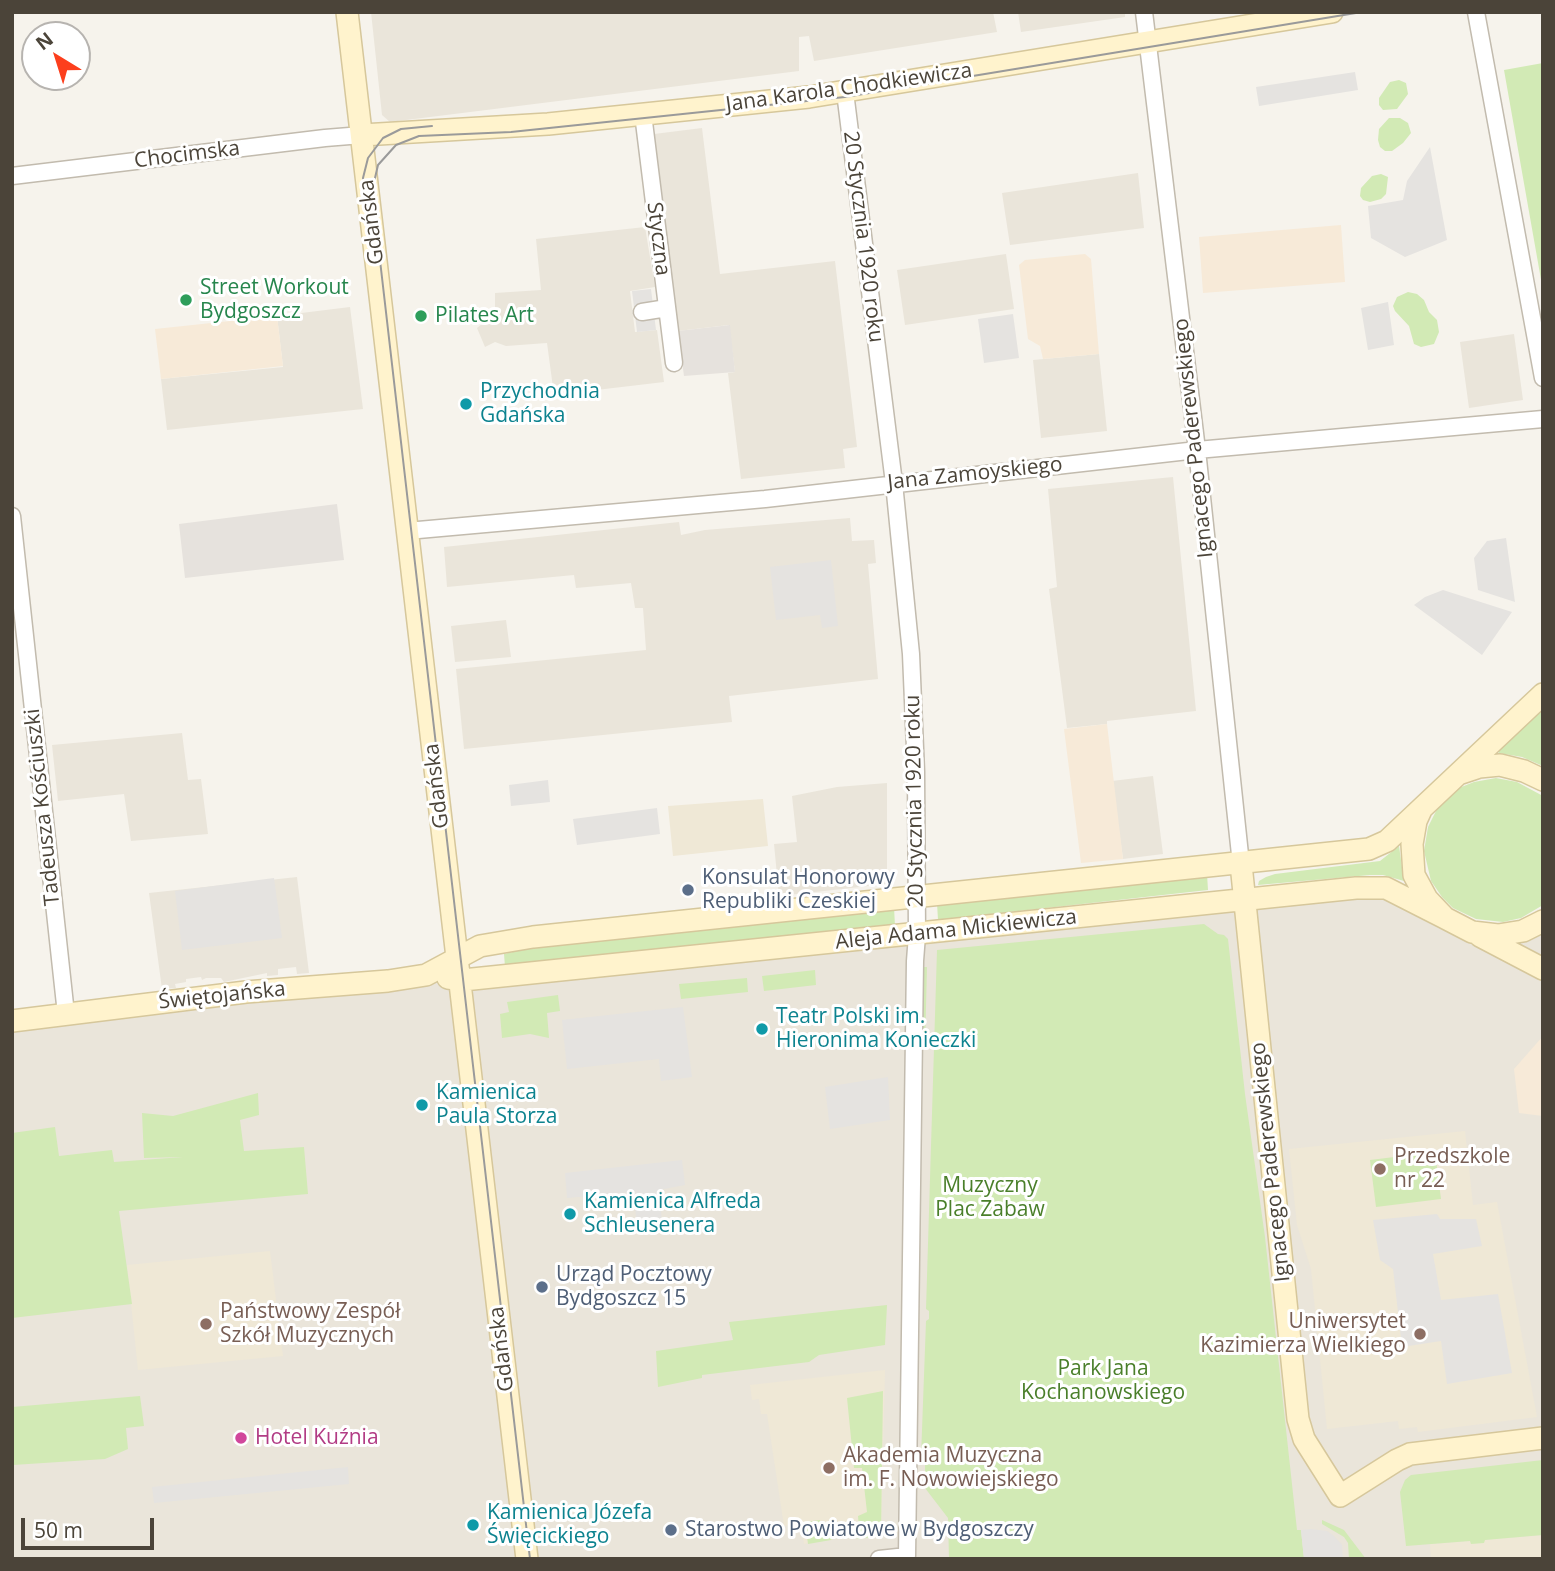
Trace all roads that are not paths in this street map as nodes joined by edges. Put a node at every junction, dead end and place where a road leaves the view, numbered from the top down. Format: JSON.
{"nodes":[{"id":1,"x":347,"y":12,"type":"edge"},
{"id":2,"x":1144,"y":12,"type":"edge"},
{"id":3,"x":1332,"y":12,"type":"edge"},
{"id":4,"x":1476,"y":12,"type":"edge"},
{"id":5,"x":1148,"y":43,"type":"junction"},
{"id":6,"x":845,"y":92,"type":"junction"},
{"id":7,"x":643,"y":114,"type":"junction"},
{"id":8,"x":362,"y":135,"type":"junction"},
{"id":9,"x":12,"y":176,"type":"edge"},
{"id":10,"x":667,"y":308,"type":"junction"},
{"id":11,"x":642,"y":312,"type":"dead end"},
{"id":12,"x":674,"y":363,"type":"dead end"},
{"id":13,"x":1543,"y":378,"type":"edge"},
{"id":14,"x":1543,"y":419,"type":"edge"},
{"id":15,"x":1197,"y":450,"type":"junction"},
{"id":16,"x":894,"y":482,"type":"junction"},
{"id":17,"x":12,"y":516,"type":"edge"},
{"id":18,"x":407,"y":531,"type":"junction"},
{"id":19,"x":1543,"y":694,"type":"edge"},
{"id":20,"x":1456,"y":776,"type":"junction"},
{"id":21,"x":1543,"y":780,"type":"edge"},
{"id":22,"x":1422,"y":808,"type":"junction"},
{"id":23,"x":1241,"y":864,"type":"junction"},
{"id":24,"x":917,"y":896,"type":"junction"},
{"id":25,"x":1245,"y":900,"type":"junction"},
{"id":26,"x":1445,"y":918,"type":"junction"},
{"id":27,"x":1543,"y":921,"type":"edge"},
{"id":28,"x":1472,"y":932,"type":"junction"},
{"id":29,"x":918,"y":935,"type":"junction"},
{"id":30,"x":1543,"y":969,"type":"edge"},
{"id":31,"x":458,"y":970,"type":"junction"},
{"id":32,"x":65,"y":1014,"type":"junction"},
{"id":33,"x":12,"y":1021,"type":"edge"},
{"id":34,"x":1543,"y":1438,"type":"edge"},
{"id":35,"x":527,"y":1559,"type":"edge"},
{"id":36,"x":879,"y":1559,"type":"edge"}],
"edges":[{"from":1,"to":8,"type":"street","name":"Gdańska"},
{"from":2,"to":5,"type":"street","name":"Ignacego Paderewskiego"},
{"from":3,"to":5,"type":"street","name":"Jana Karola Chodkiewicza"},
{"from":4,"to":13,"type":"street"},
{"from":5,"to":6,"type":"street","name":"Jana Karola Chodkiewicza"},
{"from":5,"to":15,"type":"street","name":"Ignacego Paderewskiego"},
{"from":6,"to":7,"type":"street","name":"Jana Karola Chodkiewicza"},
{"from":6,"to":16,"type":"street","name":"20 Stycznia 1920 roku"},
{"from":7,"to":8,"type":"street","name":"Jana Karola Chodkiewicza"},
{"from":7,"to":10,"type":"street","name":"Styczna"},
{"from":8,"to":9,"type":"street","name":"Chocimska"},
{"from":8,"to":18,"type":"street","name":"Gdańska"},
{"from":10,"to":11,"type":"street"},
{"from":10,"to":12,"type":"street","name":"Styczna"},
{"from":14,"to":15,"type":"street","name":"Jana Zamoyskiego"},
{"from":15,"to":16,"type":"street","name":"Jana Zamoyskiego"},
{"from":15,"to":23,"type":"street","name":"Ignacego Paderewskiego"},
{"from":16,"to":18,"type":"street","name":"Jana Zamoyskiego"},
{"from":16,"to":24,"type":"street","name":"20 Stycznia 1920 roku"},
{"from":17,"to":32,"type":"street","name":"Tadeusza Kościuszki"},
{"from":18,"to":31,"type":"street","name":"Gdańska"},
{"from":19,"to":20,"type":"street","name":"Aleja Adama Mickiewicza"},
{"from":20,"to":21,"type":"street"},
{"from":20,"to":22,"type":"street","name":"Aleja Adama Mickiewicza"},
{"from":22,"to":23,"type":"street","name":"Aleja Adama Mickiewicza"},
{"from":22,"to":26,"type":"street"},
{"from":23,"to":24,"type":"street","name":"Aleja Adama Mickiewicza"},
{"from":23,"to":25,"type":"street","name":"Ignacego Paderewskiego"},
{"from":24,"to":29,"type":"street","name":"20 Stycznia 1920 roku"},
{"from":24,"to":31,"type":"street","name":"Aleja Adama Mickiewicza"},
{"from":25,"to":26,"type":"street","name":"Aleja Adama Mickiewicza"},
{"from":25,"to":29,"type":"street","name":"Aleja Adama Mickiewicza"},
{"from":25,"to":34,"type":"street","name":"Ignacego Paderewskiego"},
{"from":26,"to":28,"type":"street","name":"Aleja Adama Mickiewicza"},
{"from":27,"to":28,"type":"street"},
{"from":28,"to":30,"type":"street","name":"Aleja Adama Mickiewicza"},
{"from":29,"to":31,"type":"street","name":"Aleja Adama Mickiewicza"},
{"from":29,"to":36,"type":"street","name":"20 Stycznia 1920 roku"},
{"from":31,"to":32,"type":"street","name":"Świętojańska"},
{"from":31,"to":35,"type":"street","name":"Gdańska"},
{"from":32,"to":33,"type":"street","name":"Świętojańska"}]}
